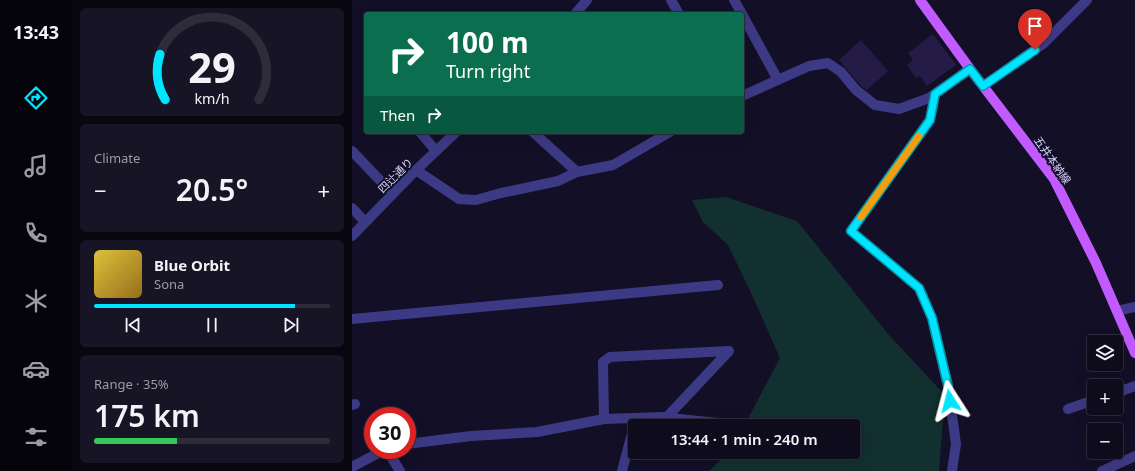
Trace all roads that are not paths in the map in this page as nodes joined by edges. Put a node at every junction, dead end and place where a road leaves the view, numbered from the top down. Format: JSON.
{"nodes":[{"id":1,"x":587,"y":0,"type":"edge"},
{"id":2,"x":671,"y":0,"type":"edge"},
{"id":3,"x":734,"y":0,"type":"edge"},
{"id":4,"x":920,"y":0,"type":"edge"},
{"id":5,"x":1087,"y":0,"type":"edge"},
{"id":6,"x":577,"y":12,"type":"edge"},
{"id":7,"x":678,"y":12,"type":"edge"},
{"id":8,"x":741,"y":12,"type":"edge"},
{"id":9,"x":744,"y":18,"type":"edge"},
{"id":10,"x":970,"y":69,"type":"junction"},
{"id":11,"x":778,"y":80,"type":"junction"},
{"id":12,"x":983,"y":86,"type":"junction"},
{"id":13,"x":935,"y":94,"type":"junction"},
{"id":14,"x":744,"y":95,"type":"edge"},
{"id":15,"x":422,"y":134,"type":"edge"},
{"id":16,"x":454,"y":134,"type":"edge"},
{"id":17,"x":535,"y":134,"type":"edge"},
{"id":18,"x":666,"y":134,"type":"edge"},
{"id":19,"x":352,"y":151,"type":"edge"},
{"id":20,"x":436,"y":151,"type":"junction"},
{"id":21,"x":416,"y":170,"type":"junction"},
{"id":22,"x":577,"y":172,"type":"junction"},
{"id":23,"x":393,"y":194,"type":"junction"},
{"id":24,"x":352,"y":208,"type":"edge"},
{"id":25,"x":365,"y":222,"type":"junction"},
{"id":26,"x":352,"y":236,"type":"edge"},
{"id":27,"x":718,"y":285,"type":"dead end"},
{"id":28,"x":1135,"y":307,"type":"edge"},
{"id":29,"x":1117,"y":311,"type":"junction"},
{"id":30,"x":352,"y":319,"type":"edge"},
{"id":31,"x":1135,"y":353,"type":"edge"},
{"id":32,"x":1135,"y":386,"type":"edge"},
{"id":33,"x":1123,"y":390,"type":"edge"},
{"id":34,"x":1087,"y":402,"type":"edge"},
{"id":35,"x":1068,"y":409,"type":"dead end"},
{"id":36,"x":636,"y":418,"type":"junction"},
{"id":37,"x":666,"y":418,"type":"junction"},
{"id":38,"x":604,"y":419,"type":"junction"},
{"id":39,"x":676,"y":419,"type":"edge"},
{"id":40,"x":416,"y":443,"type":"edge"},
{"id":41,"x":1135,"y":456,"type":"edge"},
{"id":42,"x":367,"y":459,"type":"edge"},
{"id":43,"x":393,"y":459,"type":"edge"},
{"id":44,"x":352,"y":467,"type":"edge"},
{"id":45,"x":400,"y":471,"type":"edge"},
{"id":46,"x":622,"y":471,"type":"edge"},
{"id":47,"x":952,"y":471,"type":"edge"},
{"id":48,"x":1102,"y":471,"type":"edge"}],
"edges":[{"from":1,"to":6,"type":"street"},
{"from":2,"to":7,"type":"street"},
{"from":3,"to":8,"type":"street"},
{"from":4,"to":10,"type":"main road","name":"五井本納線"},
{"from":5,"to":12,"type":"street"},
{"from":9,"to":11,"type":"street"},
{"from":10,"to":12,"type":"main road","name":"五井本納線"},
{"from":10,"to":13,"type":"street"},
{"from":11,"to":13,"type":"street"},
{"from":11,"to":14,"type":"street"},
{"from":12,"to":29,"type":"main road","name":"五井本納線"},
{"from":13,"to":47,"type":"street"},
{"from":15,"to":20,"type":"street"},
{"from":16,"to":20,"type":"street","name":"四辻通り"},
{"from":17,"to":22,"type":"street"},
{"from":18,"to":22,"type":"street"},
{"from":19,"to":23,"type":"street"},
{"from":20,"to":21,"type":"street","name":"四辻通り"},
{"from":21,"to":22,"type":"street"},
{"from":21,"to":23,"type":"street","name":"四辻通り"},
{"from":23,"to":25,"type":"street","name":"四辻通り"},
{"from":24,"to":25,"type":"street"},
{"from":25,"to":26,"type":"street","name":"四辻通り"},
{"from":27,"to":30,"type":"street"},
{"from":28,"to":29,"type":"street"},
{"from":29,"to":31,"type":"main road","name":"五井本納線"},
{"from":32,"to":33,"type":"street"},
{"from":34,"to":35,"type":"street"},
{"from":36,"to":37,"type":"street"},
{"from":36,"to":38,"type":"street"},
{"from":36,"to":46,"type":"street"},
{"from":37,"to":38,"type":"street"},
{"from":37,"to":39,"type":"street"},
{"from":38,"to":40,"type":"street"},
{"from":41,"to":48,"type":"street"},
{"from":42,"to":44,"type":"street"},
{"from":43,"to":45,"type":"street"}]}
